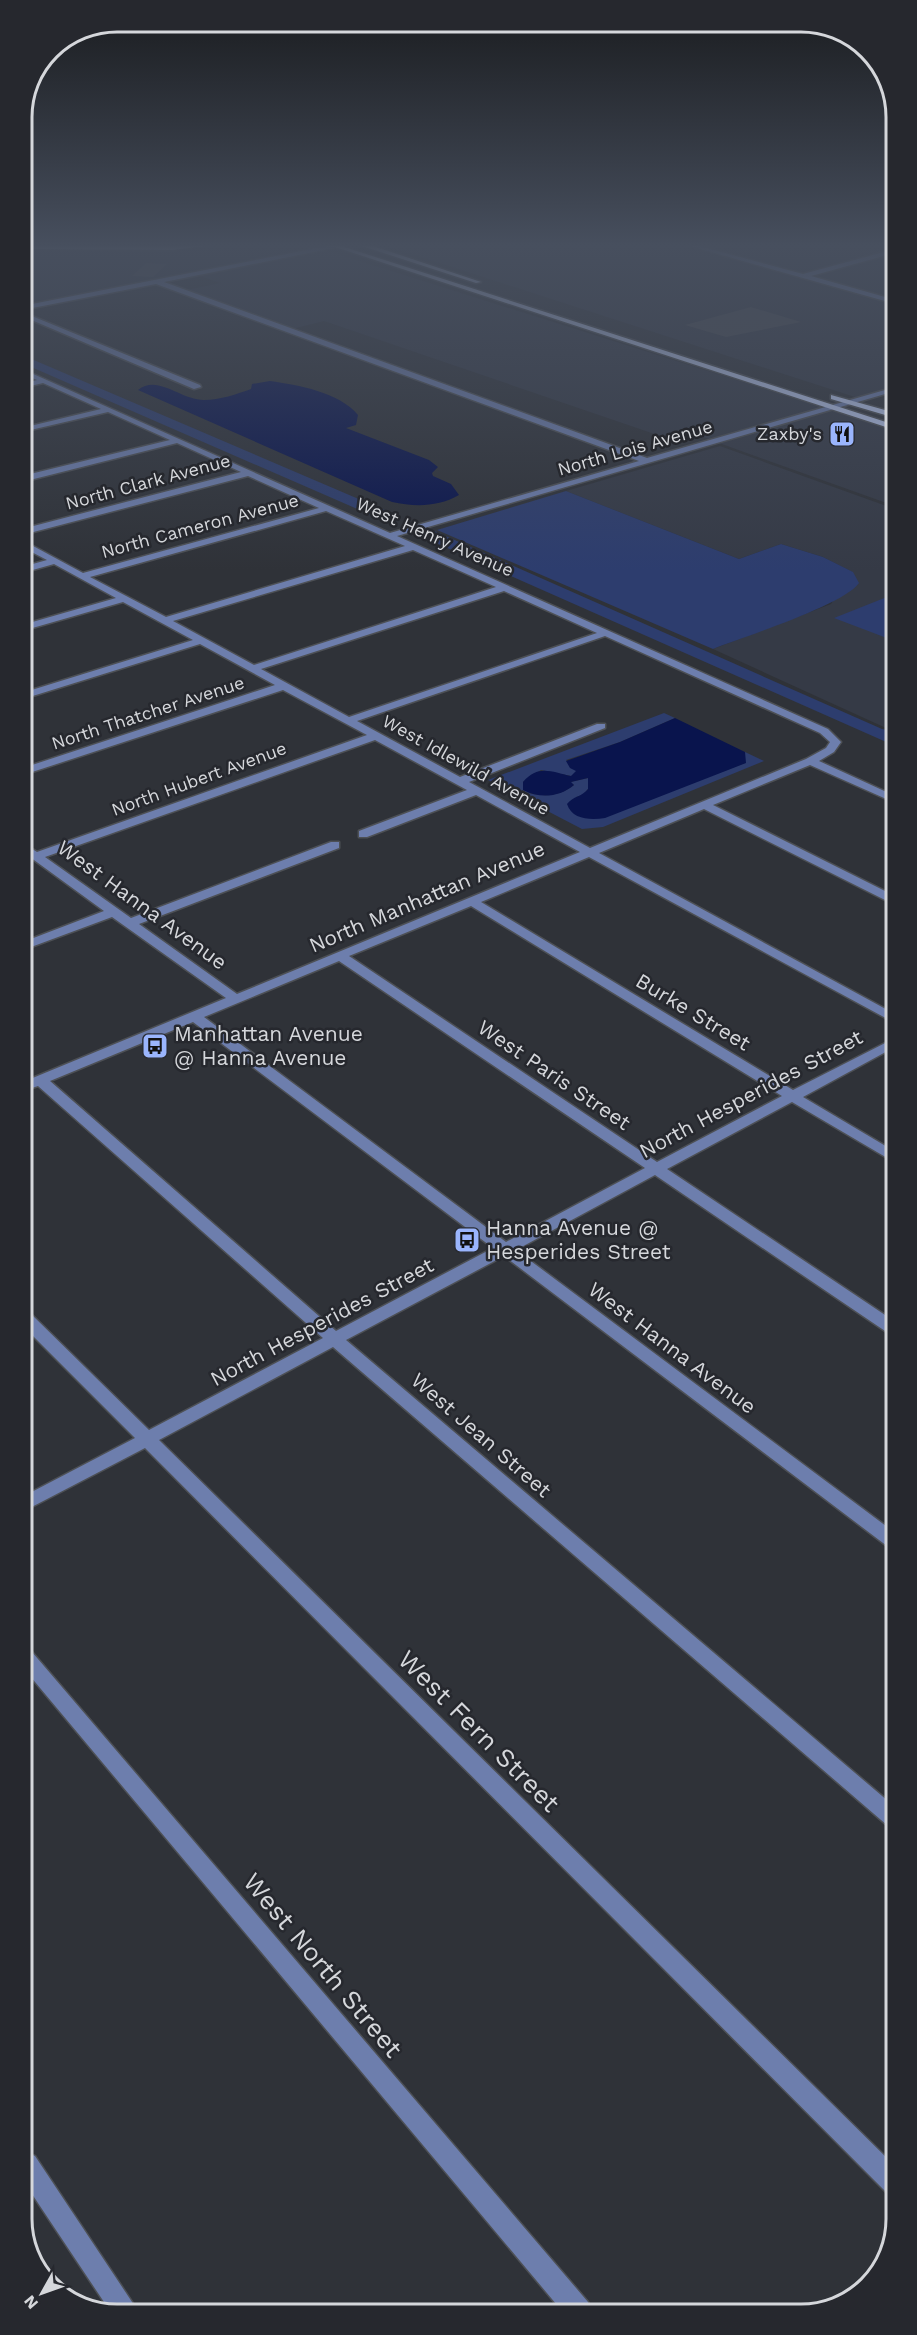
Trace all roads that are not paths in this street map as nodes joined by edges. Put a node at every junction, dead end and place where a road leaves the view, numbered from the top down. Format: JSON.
{"nodes":[{"id":1,"x":113,"y":352,"type":"edge"},
{"id":2,"x":349,"y":352,"type":"edge"},
{"id":3,"x":661,"y":352,"type":"edge"},
{"id":4,"x":32,"y":376,"type":"edge"},
{"id":5,"x":44,"y":381,"type":"junction"},
{"id":6,"x":32,"y":384,"type":"edge"},
{"id":7,"x":197,"y":387,"type":"dead end"},
{"id":8,"x":886,"y":392,"type":"edge"},
{"id":9,"x":821,"y":393,"type":"dead end"},
{"id":10,"x":850,"y":402,"type":"junction"},
{"id":11,"x":832,"y":408,"type":"junction"},
{"id":12,"x":108,"y":410,"type":"junction"},
{"id":13,"x":886,"y":414,"type":"edge"},
{"id":14,"x":886,"y":425,"type":"edge"},
{"id":15,"x":32,"y":428,"type":"edge"},
{"id":16,"x":177,"y":441,"type":"junction"},
{"id":17,"x":647,"y":461,"type":"junction"},
{"id":18,"x":248,"y":473,"type":"junction"},
{"id":19,"x":32,"y":476,"type":"edge"},
{"id":20,"x":327,"y":508,"type":"junction"},
{"id":21,"x":32,"y":529,"type":"edge"},
{"id":22,"x":388,"y":536,"type":"junction"},
{"id":23,"x":412,"y":547,"type":"junction"},
{"id":24,"x":32,"y":548,"type":"edge"},
{"id":25,"x":55,"y":561,"type":"junction"},
{"id":26,"x":32,"y":567,"type":"edge"},
{"id":27,"x":82,"y":576,"type":"junction"},
{"id":28,"x":504,"y":588,"type":"junction"},
{"id":29,"x":124,"y":599,"type":"junction"},
{"id":30,"x":164,"y":621,"type":"junction"},
{"id":31,"x":32,"y":625,"type":"edge"},
{"id":32,"x":605,"y":633,"type":"junction"},
{"id":33,"x":201,"y":641,"type":"junction"},
{"id":34,"x":252,"y":669,"type":"junction"},
{"id":35,"x":284,"y":686,"type":"junction"},
{"id":36,"x":32,"y":693,"type":"edge"},
{"id":37,"x":348,"y":722,"type":"junction"},
{"id":38,"x":601,"y":726,"type":"dead end"},
{"id":39,"x":375,"y":736,"type":"junction"},
{"id":40,"x":831,"y":738,"type":"joint"},
{"id":41,"x":810,"y":760,"type":"junction"},
{"id":42,"x":32,"y":769,"type":"edge"},
{"id":43,"x":459,"y":782,"type":"junction"},
{"id":44,"x":476,"y":791,"type":"junction"},
{"id":45,"x":886,"y":796,"type":"edge"},
{"id":46,"x":704,"y":805,"type":"junction"},
{"id":47,"x":363,"y":834,"type":"dead end"},
{"id":48,"x":335,"y":845,"type":"dead end"},
{"id":49,"x":32,"y":853,"type":"edge"},
{"id":50,"x":588,"y":853,"type":"junction"},
{"id":51,"x":36,"y":856,"type":"junction"},
{"id":52,"x":886,"y":896,"type":"edge"},
{"id":53,"x":471,"y":901,"type":"junction"},
{"id":54,"x":113,"y":912,"type":"junction"},
{"id":55,"x":129,"y":923,"type":"junction"},
{"id":56,"x":32,"y":943,"type":"edge"},
{"id":57,"x":340,"y":956,"type":"junction"},
{"id":58,"x":236,"y":999,"type":"junction"},
{"id":59,"x":886,"y":1014,"type":"edge"},
{"id":60,"x":194,"y":1017,"type":"junction"},
{"id":61,"x":886,"y":1046,"type":"edge"},
{"id":62,"x":32,"y":1084,"type":"edge"},
{"id":63,"x":792,"y":1097,"type":"junction"},
{"id":64,"x":886,"y":1153,"type":"edge"},
{"id":65,"x":655,"y":1169,"type":"junction"},
{"id":66,"x":503,"y":1250,"type":"junction"},
{"id":67,"x":886,"y":1324,"type":"edge"},
{"id":68,"x":32,"y":1325,"type":"edge"},
{"id":69,"x":334,"y":1339,"type":"junction"},
{"id":70,"x":147,"y":1440,"type":"junction"},
{"id":71,"x":32,"y":1500,"type":"edge"},
{"id":72,"x":886,"y":1535,"type":"edge"},
{"id":73,"x":32,"y":1665,"type":"edge"},
{"id":74,"x":886,"y":1812,"type":"edge"},
{"id":75,"x":32,"y":2173,"type":"edge"},
{"id":76,"x":886,"y":2174,"type":"edge"},
{"id":77,"x":120,"y":2303,"type":"edge"},
{"id":78,"x":573,"y":2304,"type":"edge"}],
"edges":[{"from":1,"to":7,"type":"street"},
{"from":2,"to":17,"type":"street"},
{"from":3,"to":11,"type":"main road"},
{"from":4,"to":5,"type":"street","name":"West Henry Avenue"},
{"from":5,"to":6,"type":"street"},
{"from":5,"to":12,"type":"street","name":"West Henry Avenue"},
{"from":8,"to":10,"type":"street","name":"North Lois Avenue"},
{"from":9,"to":10,"type":"main road"},
{"from":10,"to":11,"type":"street","name":"North Lois Avenue"},
{"from":10,"to":13,"type":"main road"},
{"from":11,"to":14,"type":"main road"},
{"from":11,"to":17,"type":"street","name":"North Lois Avenue"},
{"from":12,"to":15,"type":"street"},
{"from":12,"to":16,"type":"street","name":"West Henry Avenue"},
{"from":16,"to":18,"type":"street","name":"West Henry Avenue"},
{"from":16,"to":19,"type":"street"},
{"from":17,"to":22,"type":"street","name":"North Lois Avenue"},
{"from":18,"to":20,"type":"street","name":"West Henry Avenue"},
{"from":18,"to":21,"type":"street","name":"North Clark Avenue"},
{"from":20,"to":22,"type":"street","name":"West Henry Avenue"},
{"from":20,"to":27,"type":"street","name":"North Cameron Avenue"},
{"from":22,"to":23,"type":"street","name":"West Henry Avenue"},
{"from":23,"to":28,"type":"street","name":"West Henry Avenue"},
{"from":23,"to":30,"type":"street"},
{"from":24,"to":25,"type":"street","name":"West Idlewild Avenue"},
{"from":25,"to":26,"type":"street"},
{"from":25,"to":27,"type":"street","name":"West Idlewild Avenue"},
{"from":27,"to":29,"type":"street","name":"West Idlewild Avenue"},
{"from":28,"to":32,"type":"street","name":"West Henry Avenue"},
{"from":28,"to":34,"type":"street","name":"North Thatcher Avenue"},
{"from":29,"to":30,"type":"street","name":"West Idlewild Avenue"},
{"from":29,"to":31,"type":"street"},
{"from":30,"to":33,"type":"street","name":"West Idlewild Avenue"},
{"from":32,"to":37,"type":"street"},
{"from":32,"to":40,"type":"street","name":"West Henry Avenue"},
{"from":33,"to":34,"type":"street","name":"West Idlewild Avenue"},
{"from":33,"to":36,"type":"street"},
{"from":34,"to":35,"type":"street","name":"West Idlewild Avenue"},
{"from":35,"to":37,"type":"street","name":"West Idlewild Avenue"},
{"from":35,"to":42,"type":"street","name":"North Thatcher Avenue"},
{"from":37,"to":39,"type":"street","name":"West Idlewild Avenue"},
{"from":38,"to":43,"type":"street"},
{"from":39,"to":43,"type":"street","name":"West Idlewild Avenue"},
{"from":39,"to":51,"type":"street","name":"North Hubert Avenue"},
{"from":40,"to":41,"type":"street","name":"North Manhattan Avenue"},
{"from":41,"to":45,"type":"street"},
{"from":41,"to":46,"type":"street","name":"North Manhattan Avenue"},
{"from":43,"to":44,"type":"street","name":"West Idlewild Avenue"},
{"from":44,"to":47,"type":"street"},
{"from":44,"to":50,"type":"street","name":"West Idlewild Avenue"},
{"from":46,"to":50,"type":"street","name":"North Manhattan Avenue"},
{"from":46,"to":52,"type":"street"},
{"from":48,"to":55,"type":"street"},
{"from":49,"to":51,"type":"street","name":"West Hanna Avenue"},
{"from":50,"to":53,"type":"street","name":"North Manhattan Avenue"},
{"from":50,"to":59,"type":"street","name":"West Idlewild Avenue"},
{"from":51,"to":54,"type":"street","name":"West Hanna Avenue"},
{"from":53,"to":57,"type":"street","name":"North Manhattan Avenue"},
{"from":53,"to":63,"type":"street","name":"Burke Street"},
{"from":54,"to":55,"type":"street","name":"West Hanna Avenue"},
{"from":54,"to":56,"type":"street"},
{"from":55,"to":58,"type":"street","name":"West Hanna Avenue"},
{"from":57,"to":58,"type":"street","name":"North Manhattan Avenue"},
{"from":57,"to":65,"type":"street","name":"West Paris Street"},
{"from":58,"to":60,"type":"street","name":"North Manhattan Avenue"},
{"from":60,"to":62,"type":"street","name":"North Manhattan Avenue"},
{"from":60,"to":66,"type":"street","name":"West Hanna Avenue"},
{"from":61,"to":63,"type":"street","name":"North Hesperides Street"},
{"from":62,"to":69,"type":"street","name":"West Jean Street"},
{"from":63,"to":64,"type":"street","name":"Burke Street"},
{"from":63,"to":65,"type":"street","name":"North Hesperides Street"},
{"from":65,"to":66,"type":"street","name":"North Hesperides Street"},
{"from":65,"to":67,"type":"street","name":"West Paris Street"},
{"from":66,"to":69,"type":"street","name":"North Hesperides Street"},
{"from":66,"to":72,"type":"street","name":"West Hanna Avenue"},
{"from":68,"to":70,"type":"street","name":"West Fern Street"},
{"from":69,"to":70,"type":"street","name":"North Hesperides Street"},
{"from":69,"to":74,"type":"street","name":"West Jean Street"},
{"from":70,"to":71,"type":"street","name":"North Hesperides Street"},
{"from":70,"to":76,"type":"street","name":"West Fern Street"},
{"from":73,"to":78,"type":"street","name":"West North Street"},
{"from":75,"to":77,"type":"street"}]}
